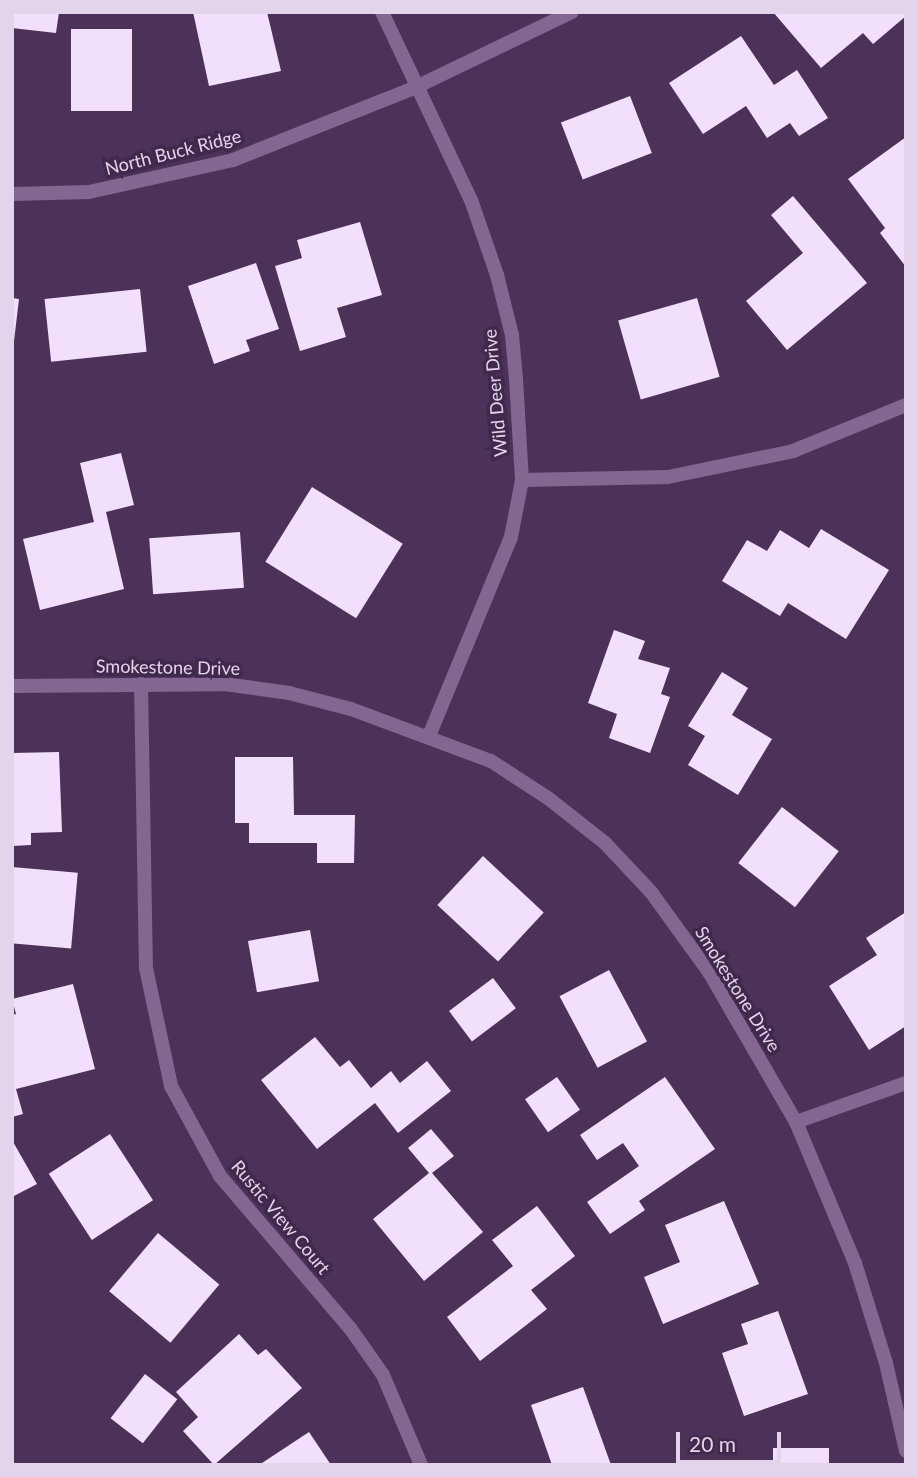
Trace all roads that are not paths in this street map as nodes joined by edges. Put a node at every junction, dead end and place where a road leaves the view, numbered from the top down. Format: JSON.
{"nodes":[{"id":1,"x":382,"y":12,"type":"edge"},
{"id":2,"x":572,"y":12,"type":"edge"},
{"id":3,"x":415,"y":87,"type":"junction"},
{"id":4,"x":12,"y":194,"type":"edge"},
{"id":5,"x":906,"y":405,"type":"edge"},
{"id":6,"x":522,"y":480,"type":"junction"},
{"id":7,"x":141,"y":684,"type":"junction"},
{"id":8,"x":12,"y":686,"type":"edge"},
{"id":9,"x":429,"y":736,"type":"junction"},
{"id":10,"x":906,"y":1083,"type":"edge"},
{"id":11,"x":796,"y":1122,"type":"junction"},
{"id":12,"x":906,"y":1451,"type":"edge"},
{"id":13,"x":421,"y":1465,"type":"edge"}],
"edges":[{"from":1,"to":3,"type":"street","name":"Wild Deer Drive"},
{"from":2,"to":3,"type":"street","name":"North Buck Ridge"},
{"from":3,"to":4,"type":"street","name":"North Buck Ridge"},
{"from":3,"to":6,"type":"street","name":"Wild Deer Drive"},
{"from":5,"to":6,"type":"street"},
{"from":6,"to":9,"type":"street","name":"Wild Deer Drive"},
{"from":7,"to":8,"type":"street","name":"Smokestone Drive"},
{"from":7,"to":9,"type":"street","name":"Smokestone Drive"},
{"from":7,"to":13,"type":"street","name":"Rustic View Court"},
{"from":9,"to":11,"type":"street","name":"Smokestone Drive"},
{"from":10,"to":11,"type":"street"},
{"from":11,"to":12,"type":"street","name":"Smokestone Drive"}]}
